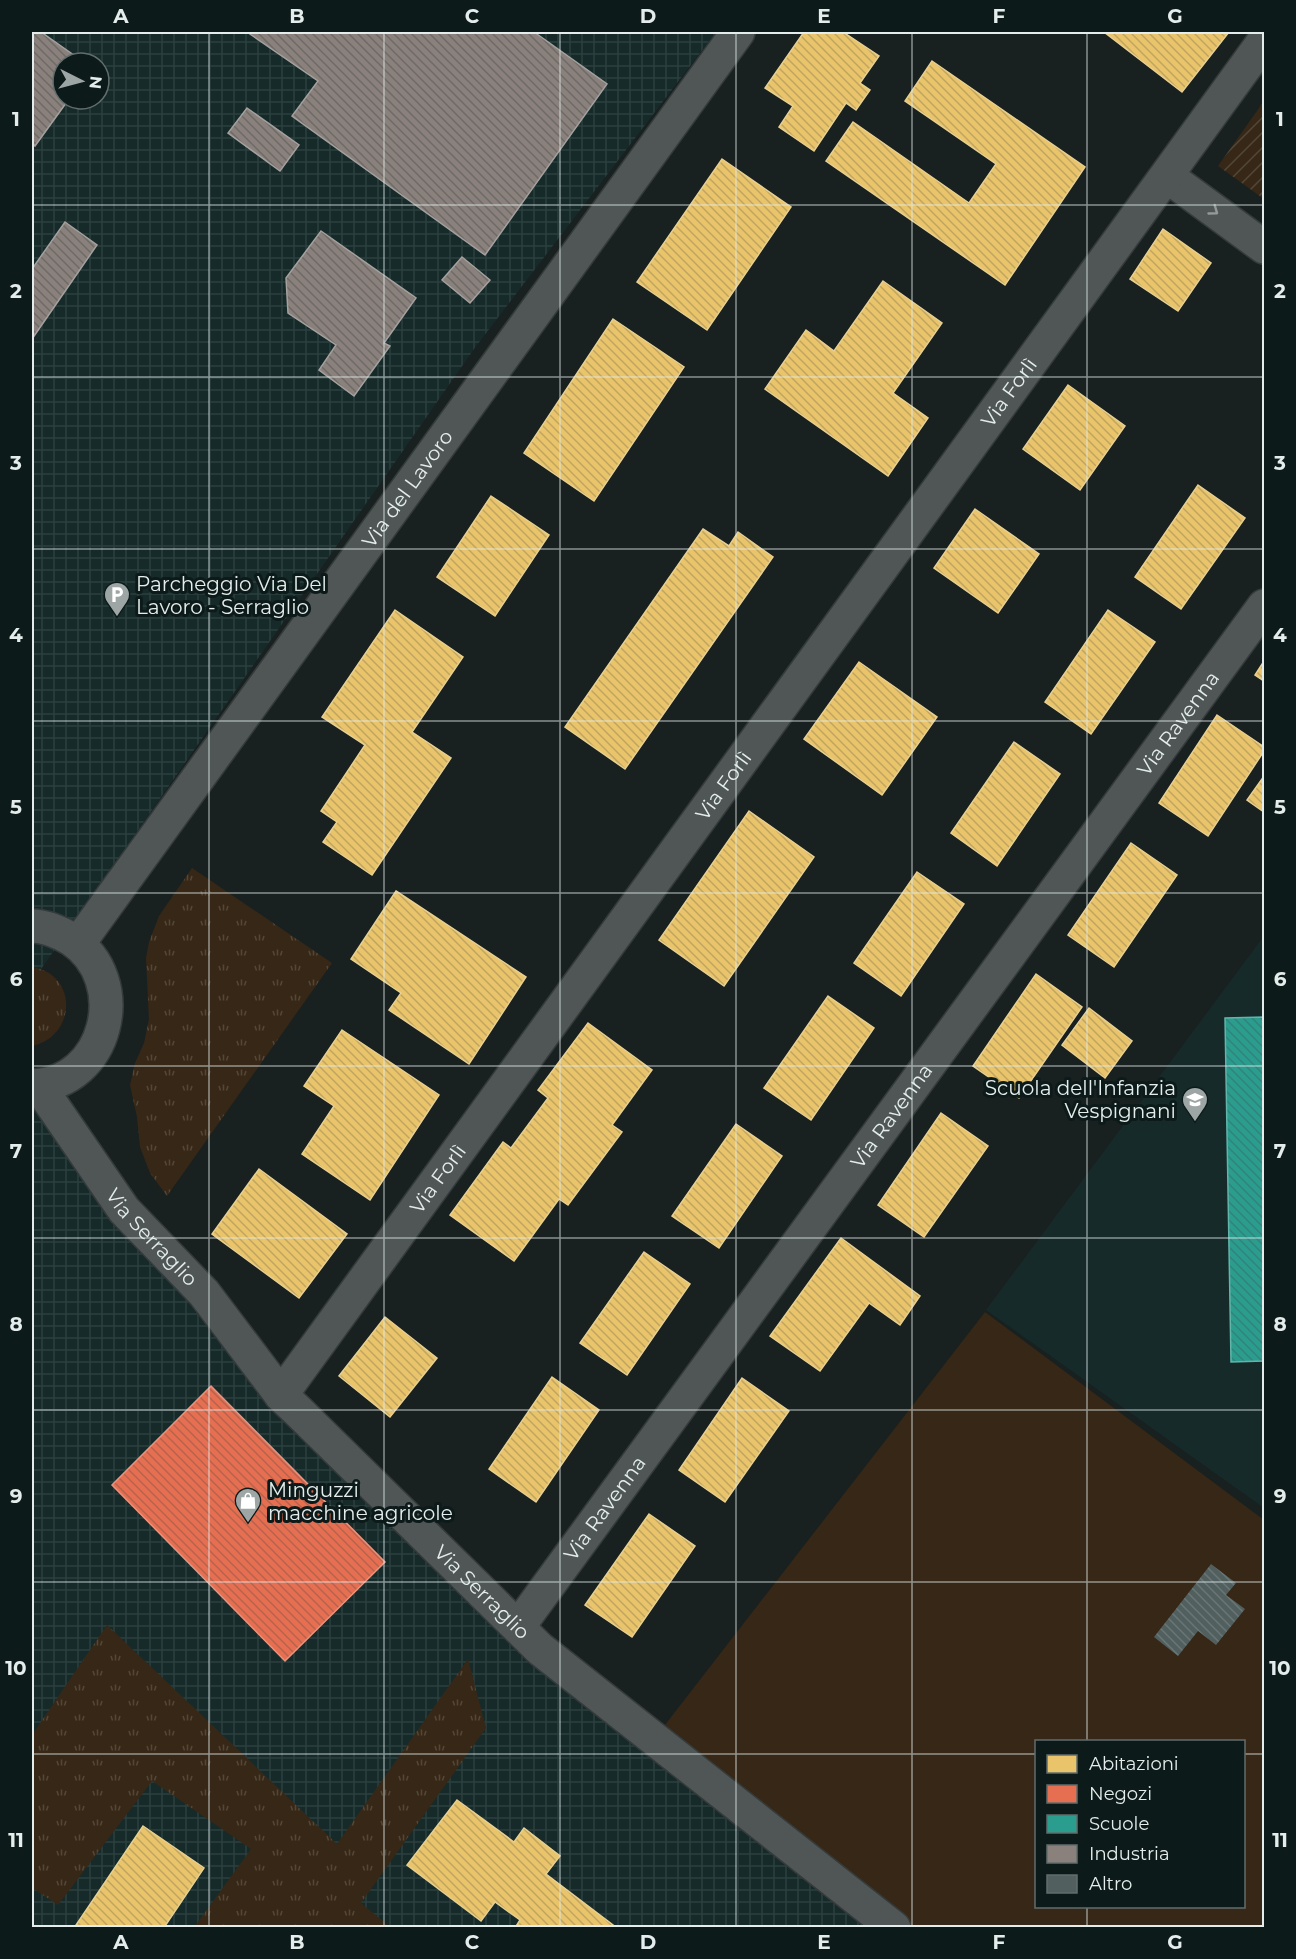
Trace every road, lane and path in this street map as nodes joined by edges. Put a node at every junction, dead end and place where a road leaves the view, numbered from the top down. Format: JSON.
{"nodes":[{"id":1,"x":738,"y":32,"type":"edge"},
{"id":2,"x":1264,"y":41,"type":"edge"},
{"id":3,"x":1167,"y":176,"type":"junction"},
{"id":4,"x":1264,"y":247,"type":"edge"},
{"id":5,"x":1264,"y":606,"type":"edge"},
{"id":6,"x":32,"y":926,"type":"edge"},
{"id":7,"x":78,"y":944,"type":"junction"},
{"id":8,"x":35,"y":1086,"type":"edge"},
{"id":9,"x":281,"y":1395,"type":"junction"},
{"id":10,"x":518,"y":1627,"type":"junction"},
{"id":11,"x":894,"y":1928,"type":"edge"}],
"edges":[{"from":1,"to":7,"type":"street","name":"Via del Lavoro"},
{"from":2,"to":3,"type":"street","name":"Via Forlì"},
{"from":3,"to":4,"type":"street","one_way":true},
{"from":3,"to":9,"type":"street","name":"Via Forlì"},
{"from":5,"to":10,"type":"street","name":"Via Ravenna"},
{"from":6,"to":7,"type":"street"},
{"from":7,"to":8,"type":"street"},
{"from":8,"to":9,"type":"street","name":"Via Serraglio"},
{"from":9,"to":10,"type":"street","name":"Via Serraglio"},
{"from":10,"to":11,"type":"street","name":"Via Serraglio"}]}
